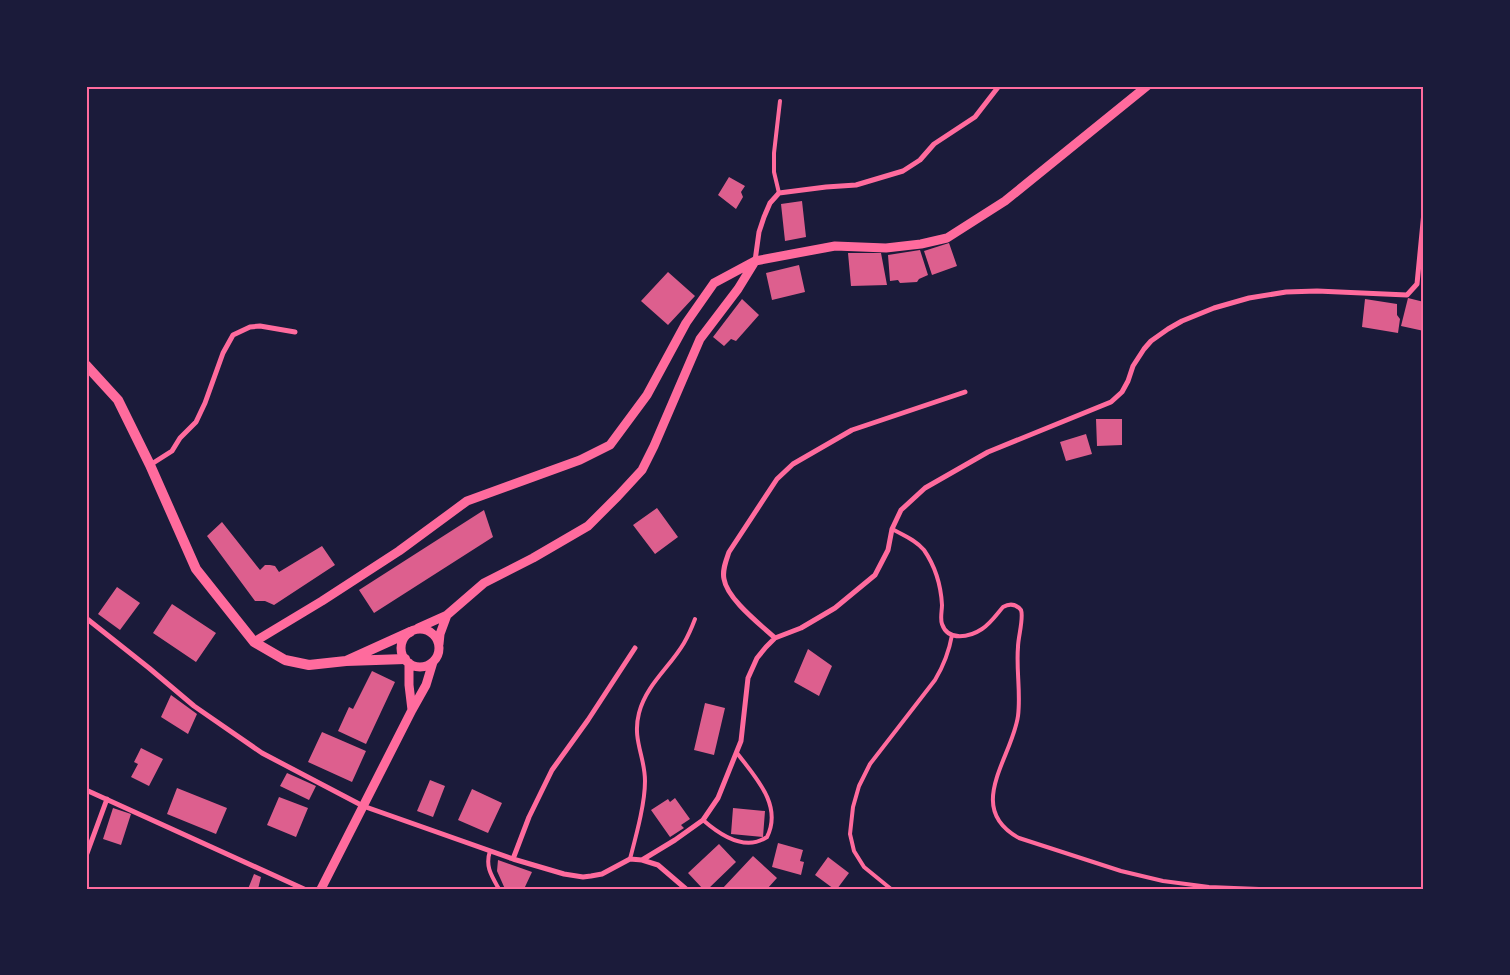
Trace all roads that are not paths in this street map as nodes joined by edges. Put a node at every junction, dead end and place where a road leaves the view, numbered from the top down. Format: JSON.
{"nodes":[{"id":1,"x":999,"y":86,"type":"edge"},
{"id":2,"x":1147,"y":86,"type":"edge"},
{"id":3,"x":780,"y":101,"type":"dead end"},
{"id":4,"x":779,"y":193,"type":"junction"},
{"id":5,"x":1424,"y":212,"type":"edge"},
{"id":6,"x":755,"y":261,"type":"junction"},
{"id":7,"x":295,"y":332,"type":"dead end"},
{"id":8,"x":86,"y":365,"type":"edge"},
{"id":9,"x":965,"y":392,"type":"dead end"},
{"id":10,"x":150,"y":465,"type":"junction"},
{"id":11,"x":892,"y":529,"type":"junction"},
{"id":12,"x":446,"y":615,"type":"junction"},
{"id":13,"x":86,"y":618,"type":"edge"},
{"id":14,"x":695,"y":619,"type":"dead end"},
{"id":15,"x":412,"y":630,"type":"junction"},
{"id":16,"x":952,"y":635,"type":"junction"},
{"id":17,"x":775,"y":638,"type":"junction"},
{"id":18,"x":254,"y":642,"type":"junction"},
{"id":19,"x":439,"y":644,"type":"junction"},
{"id":20,"x":635,"y":648,"type":"dead end"},
{"id":21,"x":346,"y":661,"type":"junction"},
{"id":22,"x":407,"y":661,"type":"junction"},
{"id":23,"x":433,"y":662,"type":"junction"},
{"id":24,"x":412,"y":710,"type":"junction"},
{"id":25,"x":736,"y":753,"type":"junction"},
{"id":26,"x":86,"y":790,"type":"edge"},
{"id":27,"x":107,"y":798,"type":"junction"},
{"id":28,"x":362,"y":806,"type":"junction"},
{"id":29,"x":703,"y":820,"type":"junction"},
{"id":30,"x":490,"y":851,"type":"junction"},
{"id":31,"x":86,"y":856,"type":"edge"},
{"id":32,"x":513,"y":859,"type":"junction"},
{"id":33,"x":630,"y":859,"type":"junction"},
{"id":34,"x":642,"y":860,"type":"junction"},
{"id":35,"x":304,"y":889,"type":"edge"},
{"id":36,"x":321,"y":889,"type":"edge"},
{"id":37,"x":499,"y":889,"type":"edge"},
{"id":38,"x":686,"y":889,"type":"edge"},
{"id":39,"x":891,"y":889,"type":"edge"},
{"id":40,"x":1259,"y":889,"type":"edge"}],
"edges":[{"from":1,"to":4,"type":"street"},
{"from":2,"to":6,"type":"street"},
{"from":3,"to":4,"type":"lane"},
{"from":4,"to":6,"type":"street"},
{"from":5,"to":11,"type":"street"},
{"from":6,"to":12,"type":"street"},
{"from":6,"to":18,"type":"street"},
{"from":7,"to":10,"type":"street"},
{"from":8,"to":10,"type":"main road"},
{"from":9,"to":17,"type":"street"},
{"from":10,"to":18,"type":"main road"},
{"from":11,"to":16,"type":"lane"},
{"from":11,"to":17,"type":"street"},
{"from":12,"to":15,"type":"street"},
{"from":12,"to":19,"type":"street"},
{"from":13,"to":28,"type":"street"},
{"from":14,"to":33,"type":"lane"},
{"from":15,"to":19,"type":"street"},
{"from":15,"to":21,"type":"main road"},
{"from":15,"to":22,"type":"street"},
{"from":16,"to":39,"type":"lane"},
{"from":16,"to":40,"type":"lane"},
{"from":17,"to":25,"type":"street"},
{"from":18,"to":21,"type":"main road"},
{"from":19,"to":23,"type":"street"},
{"from":20,"to":32,"type":"street"},
{"from":21,"to":22,"type":"main road"},
{"from":22,"to":23,"type":"street"},
{"from":22,"to":24,"type":"street"},
{"from":23,"to":24,"type":"street"},
{"from":24,"to":28,"type":"street"},
{"from":25,"to":29,"type":"street"},
{"from":25,"to":29,"type":"lane"},
{"from":26,"to":27,"type":"street"},
{"from":27,"to":31,"type":"street"},
{"from":27,"to":35,"type":"street"},
{"from":28,"to":30,"type":"street"},
{"from":28,"to":36,"type":"street"},
{"from":29,"to":34,"type":"street"},
{"from":30,"to":32,"type":"street"},
{"from":30,"to":37,"type":"lane"},
{"from":32,"to":33,"type":"street"},
{"from":33,"to":34,"type":"street"},
{"from":34,"to":38,"type":"street"}]}
